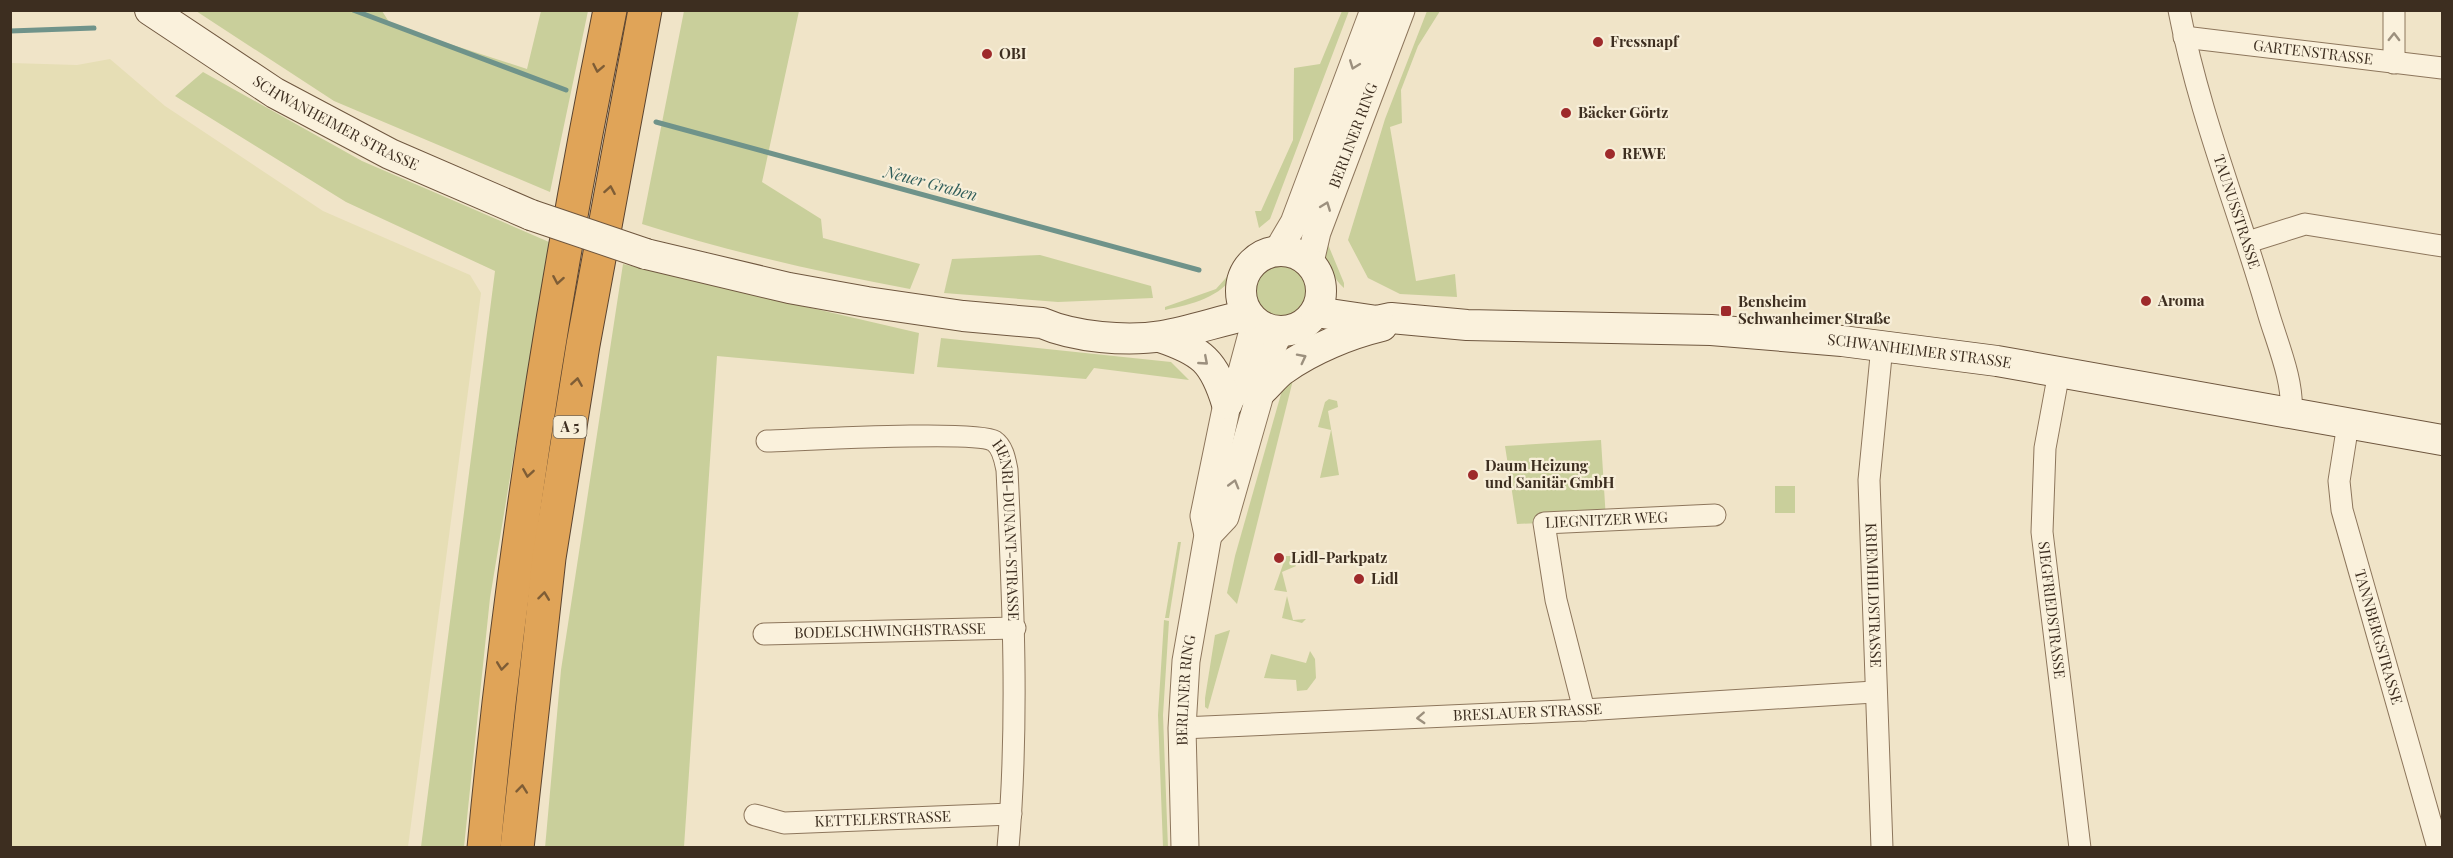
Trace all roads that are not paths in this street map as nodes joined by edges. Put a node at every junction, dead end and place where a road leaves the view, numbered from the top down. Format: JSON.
{"nodes":[{"id":1,"x":150,"y":10,"type":"edge"},
{"id":2,"x":610,"y":10,"type":"edge"},
{"id":3,"x":645,"y":10,"type":"edge"},
{"id":4,"x":1374,"y":10,"type":"edge"},
{"id":5,"x":1401,"y":10,"type":"edge"},
{"id":6,"x":2179,"y":10,"type":"edge"},
{"id":7,"x":2394,"y":10,"type":"edge"},
{"id":8,"x":2184,"y":37,"type":"junction"},
{"id":9,"x":2394,"y":63,"type":"junction"},
{"id":10,"x":2442,"y":68,"type":"edge"},
{"id":11,"x":2248,"y":242,"type":"junction"},
{"id":12,"x":2442,"y":246,"type":"edge"},
{"id":13,"x":1278,"y":250,"type":"junction"},
{"id":14,"x":1316,"y":286,"type":"junction"},
{"id":15,"x":1256,"y":315,"type":"junction"},
{"id":16,"x":1398,"y":319,"type":"junction"},
{"id":17,"x":1042,"y":322,"type":"junction"},
{"id":18,"x":1160,"y":337,"type":"junction"},
{"id":19,"x":1882,"y":346,"type":"junction"},
{"id":20,"x":2059,"y":372,"type":"junction"},
{"id":21,"x":1261,"y":391,"type":"junction"},
{"id":22,"x":1227,"y":404,"type":"junction"},
{"id":23,"x":2291,"y":414,"type":"junction"},
{"id":24,"x":2348,"y":424,"type":"junction"},
{"id":25,"x":2442,"y":440,"type":"edge"},
{"id":26,"x":767,"y":441,"type":"dead end"},
{"id":27,"x":1715,"y":515,"type":"dead end"},
{"id":28,"x":1208,"y":535,"type":"junction"},
{"id":29,"x":1015,"y":628,"type":"junction"},
{"id":30,"x":764,"y":634,"type":"dead end"},
{"id":31,"x":1875,"y":692,"type":"junction"},
{"id":32,"x":1584,"y":710,"type":"junction"},
{"id":33,"x":1182,"y":728,"type":"junction"},
{"id":34,"x":1011,"y":814,"type":"junction"},
{"id":35,"x":755,"y":815,"type":"dead end"},
{"id":36,"x":484,"y":848,"type":"edge"},
{"id":37,"x":517,"y":848,"type":"edge"},
{"id":38,"x":1008,"y":848,"type":"edge"},
{"id":39,"x":1185,"y":848,"type":"edge"},
{"id":40,"x":1882,"y":848,"type":"edge"},
{"id":41,"x":2080,"y":848,"type":"edge"},
{"id":42,"x":2438,"y":848,"type":"edge"}],
"edges":[{"from":1,"to":17,"type":"main road","name":"SCHWANHEIMER STRASSE","bridge":true},
{"from":2,"to":36,"type":"highway","number":"A 5","one_way":true},
{"from":37,"to":3,"type":"highway","number":"A 5","one_way":true},
{"from":4,"to":13,"type":"street","name":"BERLINER RING","one_way":true},
{"from":14,"to":5,"type":"street","name":"BERLINER RING","one_way":true},
{"from":6,"to":8,"type":"street","name":"TAUNUSSTRASSE"},
{"from":9,"to":7,"type":"street","one_way":true},
{"from":8,"to":9,"type":"street","name":"GARTENSTRASSE"},
{"from":8,"to":11,"type":"street","name":"TAUNUSSTRASSE"},
{"from":9,"to":10,"type":"street","name":"GARTENSTRASSE"},
{"from":11,"to":12,"type":"street"},
{"from":11,"to":23,"type":"street","name":"TAUNUSSTRASSE"},
{"from":13,"to":14,"type":"main road"},
{"from":13,"to":15,"type":"main road","name":"BERLINER RING"},
{"from":14,"to":15,"type":"main road"},
{"from":14,"to":16,"type":"main road","name":"SCHWANHEIMER STRASSE"},
{"from":15,"to":17,"type":"main road"},
{"from":15,"to":18,"type":"main road"},
{"from":15,"to":21,"type":"street","name":"BERLINER RING"},
{"from":15,"to":22,"type":"street","name":"BERLINER RING"},
{"from":16,"to":19,"type":"main road","name":"SCHWANHEIMER STRASSE"},
{"from":21,"to":16,"type":"main road","one_way":true},
{"from":17,"to":18,"type":"main road"},
{"from":18,"to":22,"type":"main road","one_way":true},
{"from":19,"to":20,"type":"main road","name":"SCHWANHEIMER STRASSE"},
{"from":19,"to":31,"type":"street","name":"KRIEMHILDSTRASSE"},
{"from":20,"to":23,"type":"main road","name":"SCHWANHEIMER STRASSE"},
{"from":20,"to":41,"type":"street","name":"SIEGFRIEDSTRASSE"},
{"from":28,"to":21,"type":"street","name":"BERLINER RING","one_way":true},
{"from":22,"to":28,"type":"street","name":"BERLINER RING"},
{"from":23,"to":24,"type":"main road","name":"SCHWANHEIMER STRASSE"},
{"from":24,"to":25,"type":"main road","name":"SCHWANHEIMER STRASSE"},
{"from":24,"to":42,"type":"street","name":"TANNBERGSTRASSE"},
{"from":26,"to":29,"type":"street","name":"HENRI-DUNANT-STRASSE"},
{"from":27,"to":32,"type":"street","name":"LIEGNITZER WEG"},
{"from":28,"to":33,"type":"street","name":"BERLINER RING"},
{"from":29,"to":30,"type":"street","name":"BODELSCHWINGHSTRASSE"},
{"from":29,"to":34,"type":"street","name":"HENRI-DUNANT-STRASSE"},
{"from":31,"to":32,"type":"street","name":"BRESLAUER STRASSE"},
{"from":31,"to":40,"type":"street","name":"KRIEMHILDSTRASSE"},
{"from":32,"to":33,"type":"street","name":"BRESLAUER STRASSE","one_way":true},
{"from":33,"to":39,"type":"street","name":"BERLINER RING"},
{"from":34,"to":35,"type":"street","name":"KETTELERSTRASSE"},
{"from":34,"to":38,"type":"street","name":"HENRI-DUNANT-STRASSE"}]}
